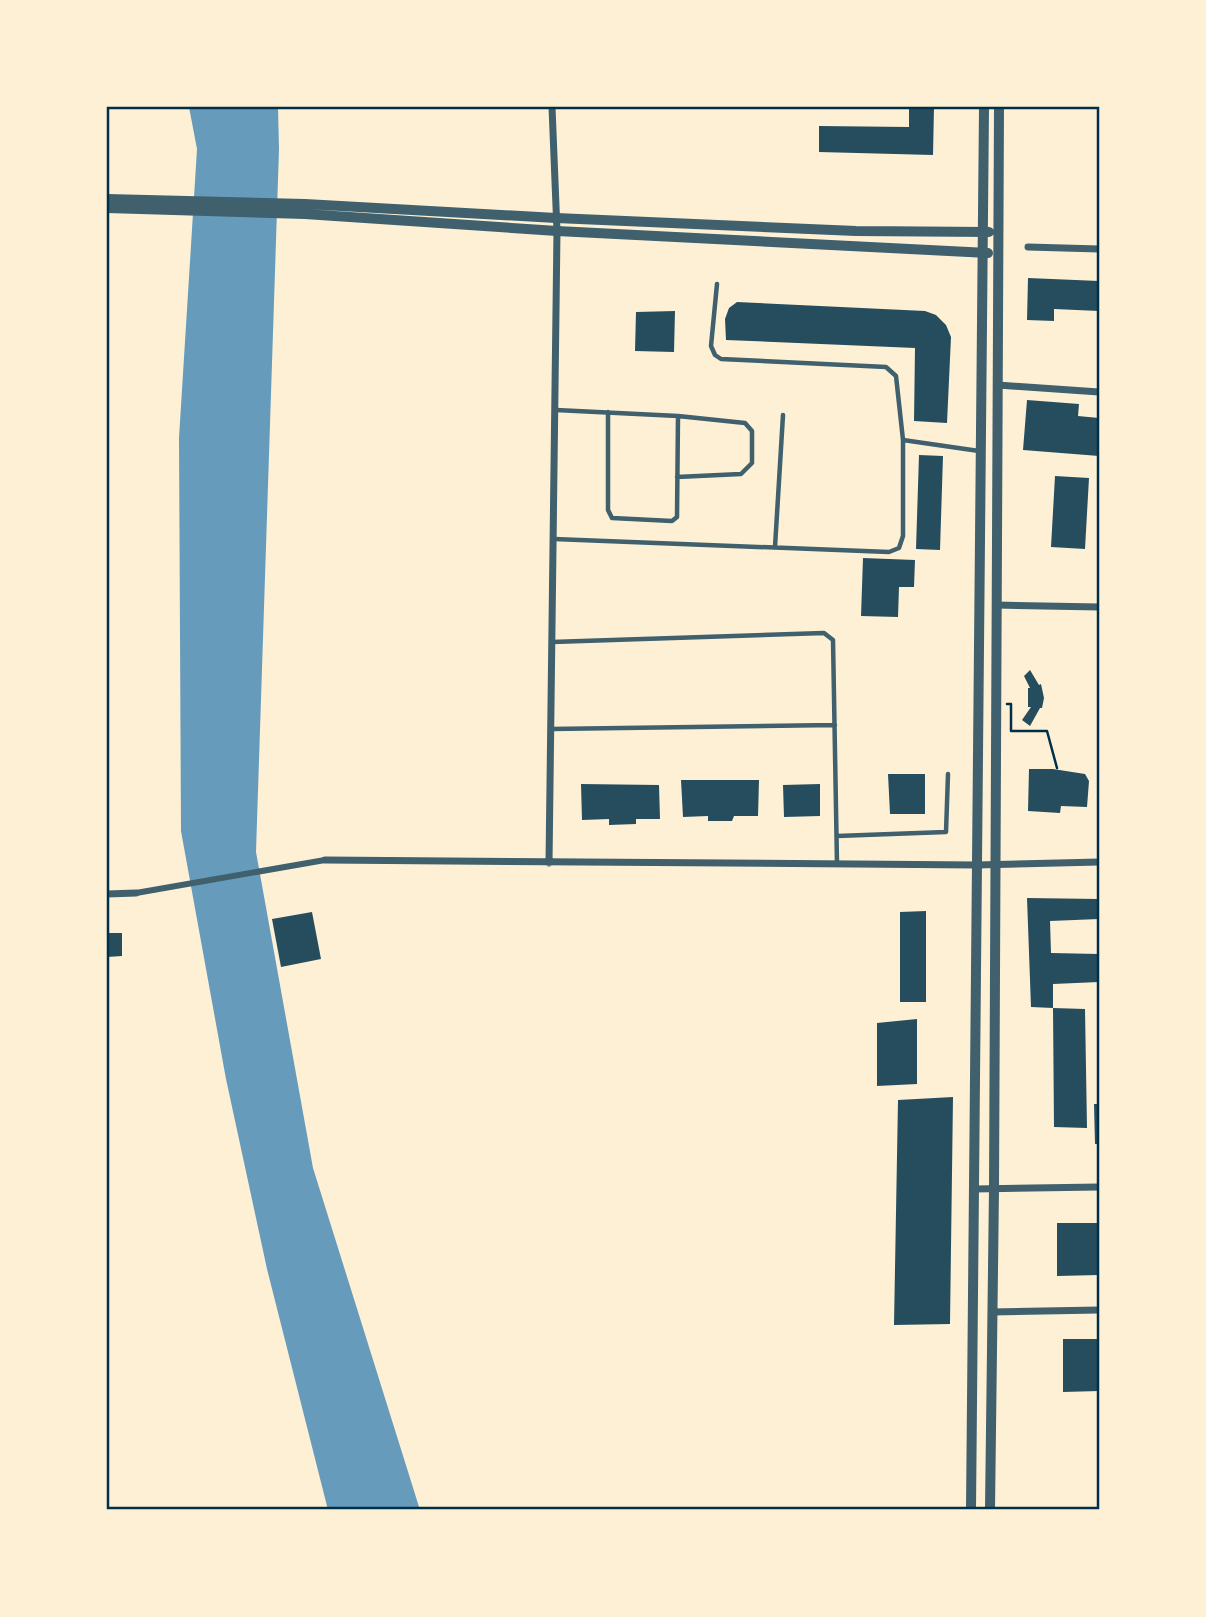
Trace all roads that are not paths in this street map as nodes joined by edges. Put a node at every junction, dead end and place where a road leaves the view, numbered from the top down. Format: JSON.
{"nodes":[{"id":1,"x":552,"y":107,"type":"edge"},
{"id":2,"x":984,"y":107,"type":"edge"},
{"id":3,"x":999,"y":107,"type":"edge"},
{"id":4,"x":107,"y":198,"type":"edge"},
{"id":5,"x":173,"y":205,"type":"junction"},
{"id":6,"x":107,"y":208,"type":"edge"},
{"id":7,"x":305,"y":209,"type":"junction"},
{"id":8,"x":556,"y":218,"type":"junction"},
{"id":9,"x":557,"y":231,"type":"junction"},
{"id":10,"x":998,"y":231,"type":"junction"},
{"id":11,"x":983,"y":232,"type":"junction"},
{"id":12,"x":1028,"y":247,"type":"dead end"},
{"id":13,"x":1099,"y":249,"type":"edge"},
{"id":14,"x":982,"y":253,"type":"junction"},
{"id":15,"x":998,"y":254,"type":"junction"},
{"id":16,"x":717,"y":284,"type":"dead end"},
{"id":17,"x":998,"y":385,"type":"junction"},
{"id":18,"x":1099,"y":391,"type":"edge"},
{"id":19,"x":555,"y":410,"type":"junction"},
{"id":20,"x":608,"y":412,"type":"junction"},
{"id":21,"x":783,"y":415,"type":"dead end"},
{"id":22,"x":678,"y":416,"type":"junction"},
{"id":23,"x":903,"y":440,"type":"junction"},
{"id":24,"x":980,"y":452,"type":"junction"},
{"id":25,"x":677,"y":477,"type":"junction"},
{"id":26,"x":553,"y":539,"type":"junction"},
{"id":27,"x":775,"y":547,"type":"junction"},
{"id":28,"x":996,"y":605,"type":"junction"},
{"id":29,"x":1099,"y":607,"type":"edge"},
{"id":30,"x":552,"y":642,"type":"junction"},
{"id":31,"x":835,"y":725,"type":"junction"},
{"id":32,"x":551,"y":729,"type":"junction"},
{"id":33,"x":948,"y":774,"type":"dead end"},
{"id":34,"x":837,"y":836,"type":"junction"},
{"id":35,"x":325,"y":860,"type":"joint"},
{"id":36,"x":1099,"y":862,"type":"edge"},
{"id":37,"x":549,"y":863,"type":"junction"},
{"id":38,"x":837,"y":864,"type":"junction"},
{"id":39,"x":976,"y":865,"type":"junction"},
{"id":40,"x":995,"y":865,"type":"junction"},
{"id":41,"x":136,"y":893,"type":"joint"},
{"id":42,"x":107,"y":894,"type":"edge"},
{"id":43,"x":1099,"y":1187,"type":"edge"},
{"id":44,"x":974,"y":1189,"type":"junction"},
{"id":45,"x":994,"y":1189,"type":"junction"},
{"id":46,"x":1099,"y":1310,"type":"edge"},
{"id":47,"x":992,"y":1312,"type":"junction"},
{"id":48,"x":971,"y":1510,"type":"edge"},
{"id":49,"x":990,"y":1510,"type":"edge"}],
"edges":[{"from":1,"to":8,"type":"street"},
{"from":2,"to":11,"type":"street"},
{"from":3,"to":10,"type":"street"},
{"from":4,"to":5,"type":"street"},
{"from":5,"to":6,"type":"street"},
{"from":5,"to":7,"type":"street"},
{"from":7,"to":8,"type":"street"},
{"from":7,"to":9,"type":"street"},
{"from":8,"to":9,"type":"street"},
{"from":8,"to":11,"type":"street"},
{"from":9,"to":14,"type":"street"},
{"from":9,"to":19,"type":"street"},
{"from":10,"to":11,"type":"street"},
{"from":10,"to":15,"type":"street"},
{"from":11,"to":14,"type":"street"},
{"from":12,"to":13,"type":"street"},
{"from":14,"to":15,"type":"street"},
{"from":14,"to":24,"type":"street"},
{"from":15,"to":17,"type":"street"},
{"from":16,"to":23,"type":"lane"},
{"from":17,"to":18,"type":"street"},
{"from":17,"to":28,"type":"street"},
{"from":19,"to":20,"type":"lane"},
{"from":19,"to":26,"type":"street"},
{"from":20,"to":22,"type":"lane"},
{"from":20,"to":25,"type":"lane"},
{"from":21,"to":27,"type":"lane"},
{"from":22,"to":25,"type":"lane"},
{"from":22,"to":25,"type":"lane"},
{"from":23,"to":24,"type":"lane"},
{"from":23,"to":27,"type":"lane"},
{"from":24,"to":39,"type":"street"},
{"from":26,"to":27,"type":"lane"},
{"from":26,"to":30,"type":"street"},
{"from":28,"to":29,"type":"street"},
{"from":28,"to":40,"type":"street"},
{"from":30,"to":31,"type":"lane"},
{"from":30,"to":32,"type":"street"},
{"from":31,"to":32,"type":"lane"},
{"from":31,"to":34,"type":"lane"},
{"from":32,"to":37,"type":"street"},
{"from":33,"to":34,"type":"lane"},
{"from":34,"to":38,"type":"lane"},
{"from":35,"to":37,"type":"street"},
{"from":35,"to":41,"type":"street"},
{"from":36,"to":40,"type":"street"},
{"from":37,"to":38,"type":"street"},
{"from":38,"to":39,"type":"street"},
{"from":39,"to":40,"type":"street"},
{"from":39,"to":44,"type":"street"},
{"from":40,"to":45,"type":"street"},
{"from":41,"to":42,"type":"street"},
{"from":43,"to":45,"type":"street"},
{"from":44,"to":45,"type":"street"},
{"from":44,"to":48,"type":"street"},
{"from":45,"to":47,"type":"street"},
{"from":46,"to":47,"type":"street"},
{"from":47,"to":49,"type":"street"}]}
